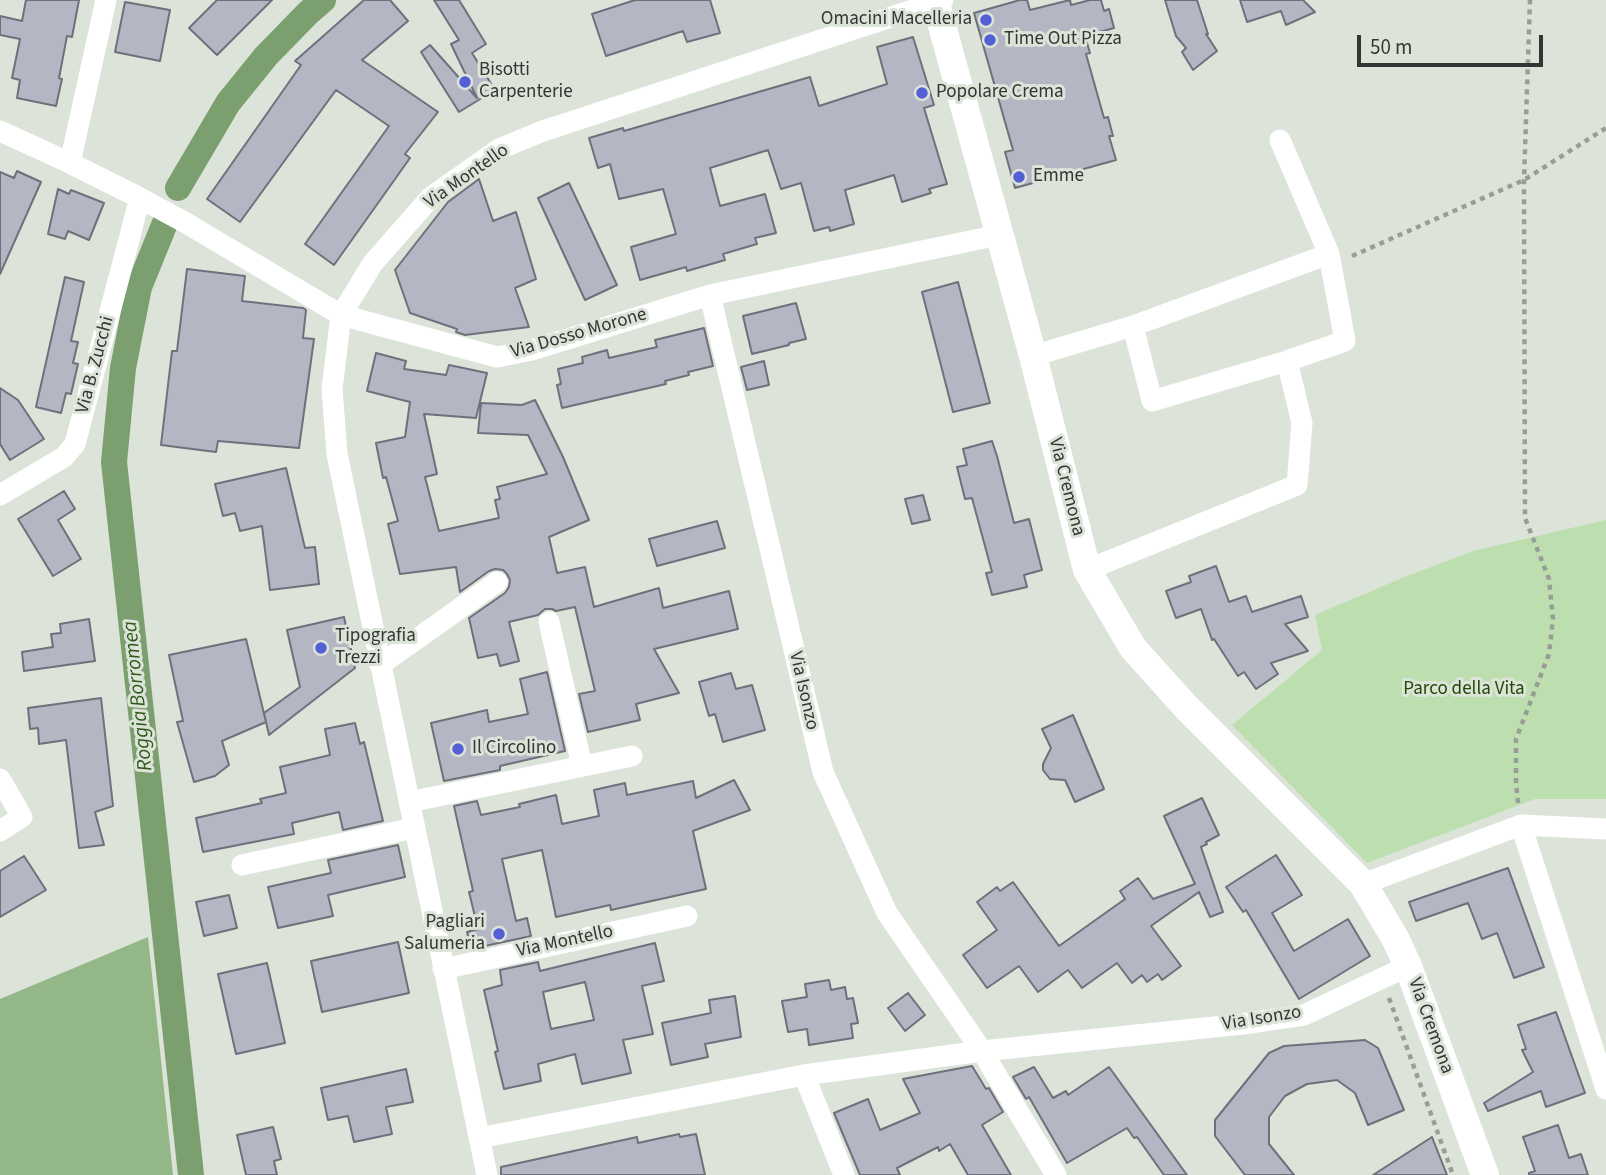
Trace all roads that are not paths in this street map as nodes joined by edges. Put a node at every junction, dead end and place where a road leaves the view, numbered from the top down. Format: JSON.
{"nodes":[{"id":1,"x":106,"y":0,"type":"edge"},
{"id":2,"x":938,"y":1,"type":"edge"},
{"id":3,"x":0,"y":131,"type":"edge"},
{"id":4,"x":1280,"y":141,"type":"dead end"},
{"id":5,"x":70,"y":163,"type":"junction"},
{"id":6,"x":141,"y":198,"type":"junction"},
{"id":7,"x":999,"y":235,"type":"junction"},
{"id":8,"x":1330,"y":259,"type":"junction"},
{"id":9,"x":710,"y":295,"type":"junction"},
{"id":10,"x":341,"y":315,"type":"junction"},
{"id":11,"x":1133,"y":326,"type":"junction"},
{"id":12,"x":1033,"y":356,"type":"junction"},
{"id":13,"x":1287,"y":361,"type":"junction"},
{"id":14,"x":0,"y":495,"type":"edge"},
{"id":15,"x":1087,"y":570,"type":"junction"},
{"id":16,"x":496,"y":582,"type":"dead end"},
{"id":17,"x":549,"y":622,"type":"dead end"},
{"id":18,"x":380,"y":665,"type":"junction"},
{"id":19,"x":632,"y":756,"type":"dead end"},
{"id":20,"x":582,"y":766,"type":"junction"},
{"id":21,"x":0,"y":779,"type":"edge"},
{"id":22,"x":409,"y":802,"type":"junction"},
{"id":23,"x":1521,"y":825,"type":"junction"},
{"id":24,"x":414,"y":828,"type":"junction"},
{"id":25,"x":1606,"y":829,"type":"edge"},
{"id":26,"x":0,"y":831,"type":"edge"},
{"id":27,"x":242,"y":865,"type":"dead end"},
{"id":28,"x":1363,"y":884,"type":"junction"},
{"id":29,"x":687,"y":916,"type":"dead end"},
{"id":30,"x":1408,"y":966,"type":"junction"},
{"id":31,"x":443,"y":969,"type":"junction"},
{"id":32,"x":982,"y":1051,"type":"junction"},
{"id":33,"x":804,"y":1075,"type":"junction"},
{"id":34,"x":1606,"y":1089,"type":"edge"},
{"id":35,"x":479,"y":1139,"type":"junction"},
{"id":36,"x":487,"y":1175,"type":"edge"},
{"id":37,"x":844,"y":1175,"type":"edge"},
{"id":38,"x":1056,"y":1175,"type":"edge"},
{"id":39,"x":1485,"y":1175,"type":"edge"}],
"edges":[{"from":1,"to":5,"type":"street"},
{"from":2,"to":7,"type":"street","name":"Via Cremona"},
{"from":2,"to":10,"type":"street","name":"Via Montello"},
{"from":3,"to":5,"type":"street","name":"Via Dosso Morone"},
{"from":4,"to":8,"type":"street"},
{"from":5,"to":6,"type":"street","name":"Via Dosso Morone"},
{"from":6,"to":10,"type":"street","name":"Via Dosso Morone"},
{"from":6,"to":14,"type":"street","name":"Via B. Zucchi"},
{"from":7,"to":9,"type":"street","name":"Via Dosso Morone"},
{"from":7,"to":12,"type":"street","name":"Via Cremona"},
{"from":8,"to":11,"type":"street"},
{"from":8,"to":13,"type":"street"},
{"from":9,"to":10,"type":"street","name":"Via Dosso Morone"},
{"from":9,"to":32,"type":"street","name":"Via Isonzo"},
{"from":10,"to":18,"type":"street","name":"Via Montello"},
{"from":11,"to":12,"type":"street"},
{"from":11,"to":13,"type":"street"},
{"from":12,"to":15,"type":"street","name":"Via Cremona"},
{"from":13,"to":15,"type":"street"},
{"from":15,"to":28,"type":"street","name":"Via Cremona"},
{"from":16,"to":18,"type":"street"},
{"from":17,"to":20,"type":"street"},
{"from":18,"to":22,"type":"street","name":"Via Montello"},
{"from":19,"to":20,"type":"street"},
{"from":20,"to":22,"type":"street"},
{"from":21,"to":26,"type":"street"},
{"from":22,"to":24,"type":"street","name":"Via Montello"},
{"from":23,"to":25,"type":"street"},
{"from":23,"to":28,"type":"street"},
{"from":23,"to":34,"type":"street"},
{"from":24,"to":27,"type":"street"},
{"from":24,"to":31,"type":"street","name":"Via Montello"},
{"from":28,"to":30,"type":"street","name":"Via Cremona"},
{"from":29,"to":31,"type":"street","name":"Via Montello"},
{"from":30,"to":32,"type":"street","name":"Via Isonzo"},
{"from":30,"to":39,"type":"street","name":"Via Cremona"},
{"from":31,"to":35,"type":"street","name":"Via Montello"},
{"from":32,"to":33,"type":"street","name":"Via Isonzo"},
{"from":32,"to":38,"type":"street"},
{"from":33,"to":35,"type":"street","name":"Via Isonzo"},
{"from":33,"to":37,"type":"street"},
{"from":35,"to":36,"type":"street","name":"Via Montello"}]}
